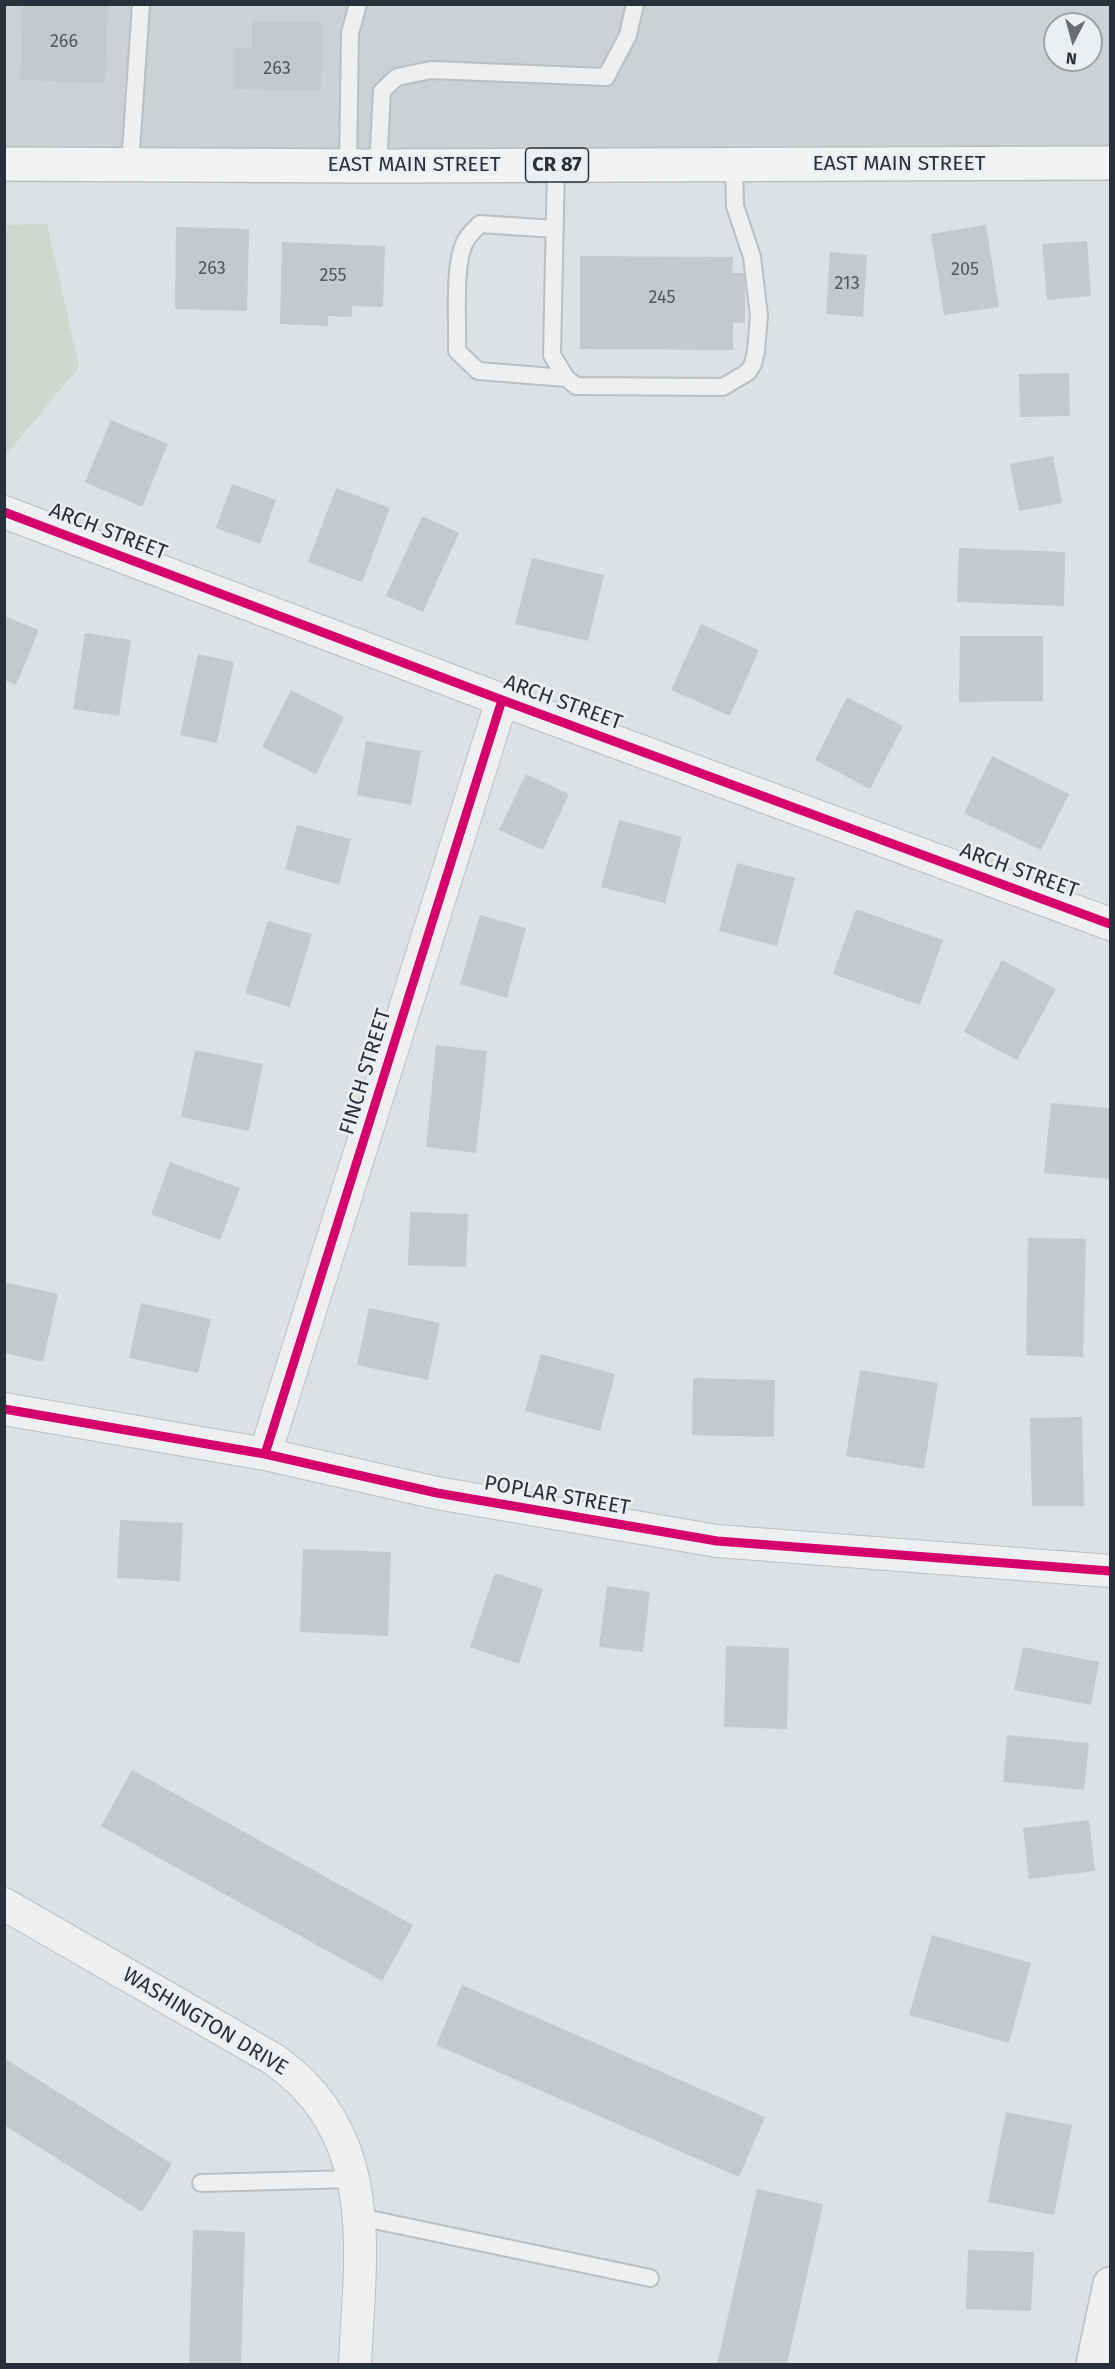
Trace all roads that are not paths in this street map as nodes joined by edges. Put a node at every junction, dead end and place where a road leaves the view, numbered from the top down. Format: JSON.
{"nodes":[{"id":1,"x":141,"y":4,"type":"edge"},
{"id":2,"x":358,"y":4,"type":"edge"},
{"id":3,"x":635,"y":4,"type":"edge"},
{"id":4,"x":1110,"y":163,"type":"edge"},
{"id":5,"x":4,"y":164,"type":"edge"},
{"id":6,"x":734,"y":164,"type":"junction"},
{"id":7,"x":130,"y":165,"type":"junction"},
{"id":8,"x":556,"y":165,"type":"junction"},
{"id":9,"x":363,"y":166,"type":"junction"},
{"id":10,"x":554,"y":229,"type":"junction"},
{"id":11,"x":566,"y":378,"type":"junction"},
{"id":12,"x":4,"y":512,"type":"edge"},
{"id":13,"x":502,"y":700,"type":"junction"},
{"id":14,"x":1110,"y":924,"type":"edge"},
{"id":15,"x":4,"y":1409,"type":"edge"},
{"id":16,"x":265,"y":1454,"type":"junction"},
{"id":17,"x":1110,"y":1571,"type":"edge"},
{"id":18,"x":4,"y":1904,"type":"edge"},
{"id":19,"x":354,"y":2179,"type":"junction"},
{"id":20,"x":201,"y":2183,"type":"dead end"},
{"id":21,"x":360,"y":2217,"type":"junction"},
{"id":22,"x":650,"y":2278,"type":"dead end"},
{"id":23,"x":1110,"y":2284,"type":"edge"},
{"id":24,"x":355,"y":2364,"type":"edge"},
{"id":25,"x":1093,"y":2364,"type":"edge"}],
"edges":[{"from":1,"to":7,"type":"lane"},
{"from":2,"to":9,"type":"lane"},
{"from":3,"to":9,"type":"lane"},
{"from":4,"to":6,"type":"main road","name":"EAST MAIN STREET","number":"CR 87"},
{"from":5,"to":7,"type":"main road","name":"EAST MAIN STREET","number":"CR 87"},
{"from":6,"to":8,"type":"main road","name":"EAST MAIN STREET","number":"CR 87"},
{"from":6,"to":11,"type":"lane"},
{"from":7,"to":9,"type":"main road","name":"EAST MAIN STREET","number":"CR 87"},
{"from":8,"to":9,"type":"main road","name":"EAST MAIN STREET","number":"CR 87"},
{"from":8,"to":10,"type":"lane"},
{"from":10,"to":11,"type":"lane"},
{"from":10,"to":11,"type":"lane"},
{"from":12,"to":13,"type":"street","name":"ARCH STREET"},
{"from":13,"to":14,"type":"street","name":"ARCH STREET"},
{"from":13,"to":16,"type":"street","name":"FINCH STREET"},
{"from":15,"to":16,"type":"street","name":"POPLAR STREET"},
{"from":16,"to":17,"type":"street","name":"POPLAR STREET"},
{"from":18,"to":19,"type":"street","name":"WASHINGTON DRIVE"},
{"from":19,"to":20,"type":"lane"},
{"from":19,"to":21,"type":"street","name":"WASHINGTON DRIVE"},
{"from":21,"to":22,"type":"lane"},
{"from":21,"to":24,"type":"street","name":"WASHINGTON DRIVE"},
{"from":23,"to":25,"type":"street"}]}
